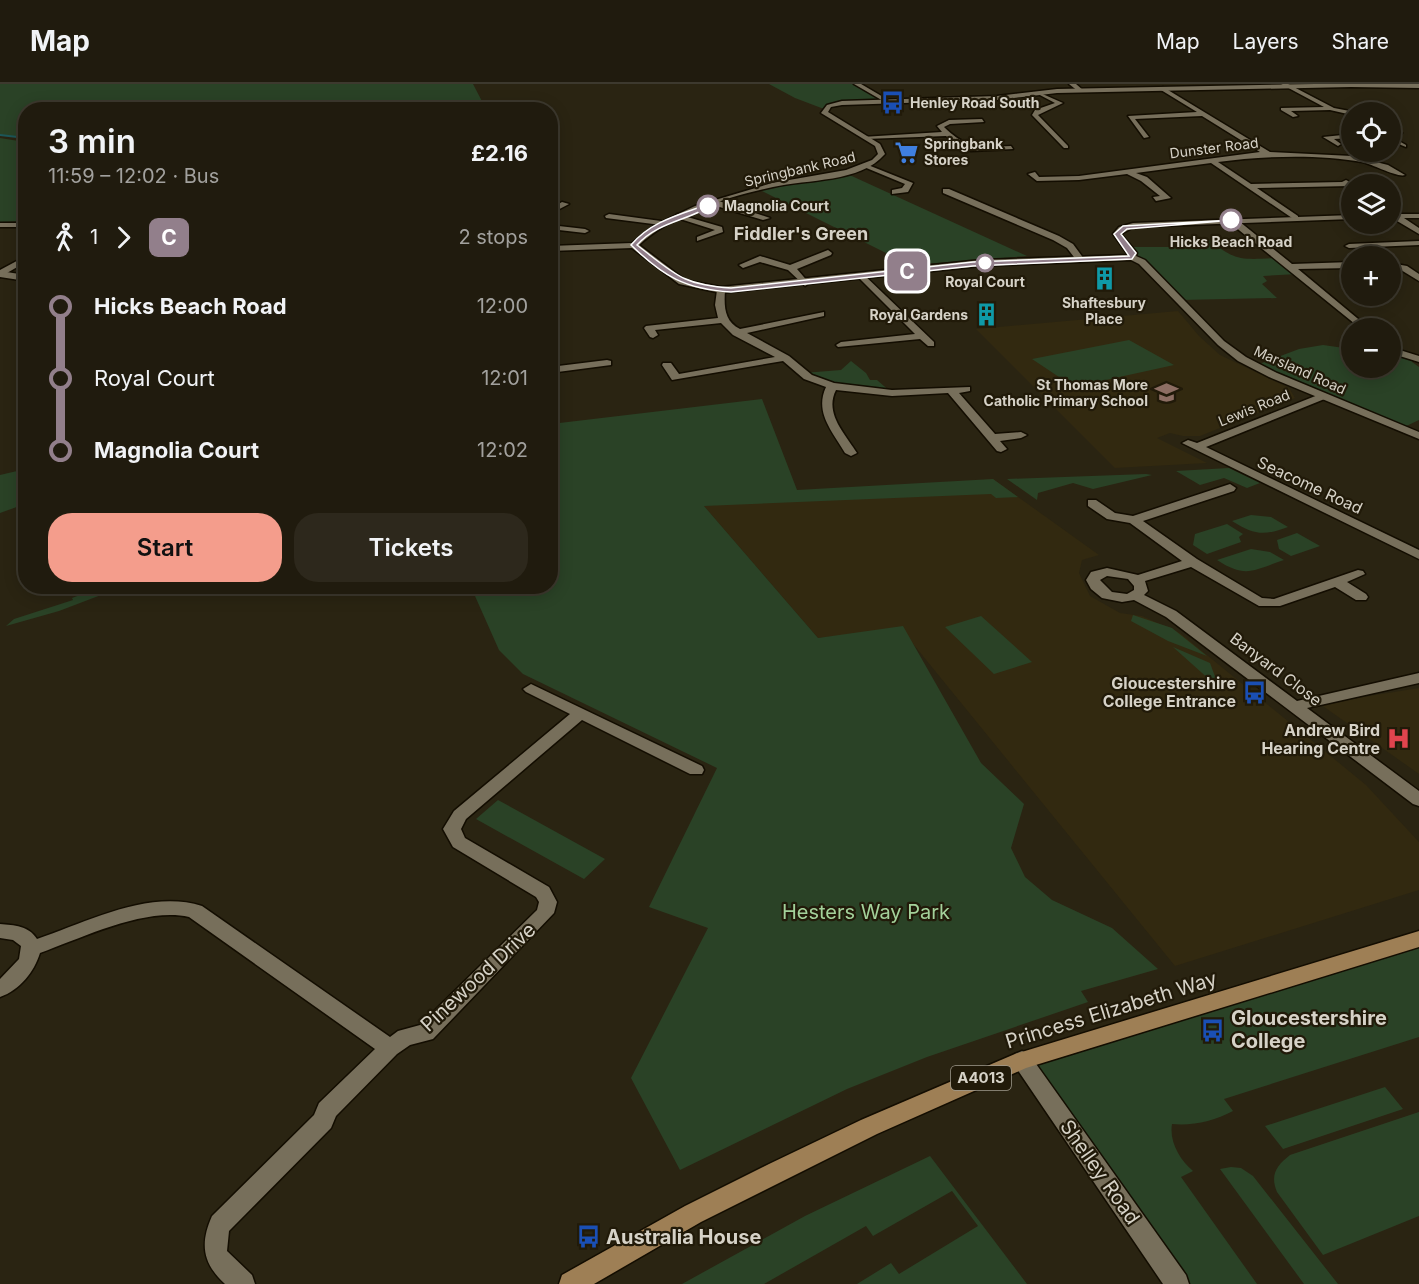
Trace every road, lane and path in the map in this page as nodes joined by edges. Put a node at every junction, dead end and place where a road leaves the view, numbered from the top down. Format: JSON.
{"nodes":[{"id":1,"x":857,"y":84,"type":"edge"},
{"id":2,"x":1072,"y":84,"type":"edge"},
{"id":3,"x":1286,"y":85,"type":"edge"},
{"id":4,"x":1419,"y":86,"type":"edge"},
{"id":5,"x":1163,"y":89,"type":"junction"},
{"id":6,"x":1081,"y":91,"type":"junction"},
{"id":7,"x":1040,"y":93,"type":"junction"},
{"id":8,"x":887,"y":101,"type":"junction"},
{"id":9,"x":1332,"y":109,"type":"junction"},
{"id":10,"x":1341,"y":111,"type":"edge"},
{"id":11,"x":1203,"y":114,"type":"junction"},
{"id":12,"x":1295,"y":116,"type":"dead end"},
{"id":13,"x":982,"y":121,"type":"dead end"},
{"id":14,"x":948,"y":134,"type":"junction"},
{"id":15,"x":1341,"y":136,"type":"edge"},
{"id":16,"x":866,"y":137,"type":"junction"},
{"id":17,"x":1146,"y":137,"type":"dead end"},
{"id":18,"x":1338,"y":144,"type":"dead end"},
{"id":19,"x":1401,"y":144,"type":"edge"},
{"id":20,"x":1404,"y":146,"type":"dead end"},
{"id":21,"x":1066,"y":147,"type":"dead end"},
{"id":22,"x":1011,"y":148,"type":"dead end"},
{"id":23,"x":1266,"y":154,"type":"junction"},
{"id":24,"x":1214,"y":162,"type":"junction"},
{"id":25,"x":866,"y":166,"type":"junction"},
{"id":26,"x":1127,"y":171,"type":"junction"},
{"id":27,"x":1032,"y":174,"type":"dead end"},
{"id":28,"x":1399,"y":174,"type":"edge"},
{"id":29,"x":913,"y":177,"type":"dead end"},
{"id":30,"x":900,"y":179,"type":"junction"},
{"id":31,"x":1341,"y":184,"type":"edge"},
{"id":32,"x":1251,"y":186,"type":"junction"},
{"id":33,"x":946,"y":191,"type":"dead end"},
{"id":34,"x":895,"y":192,"type":"dead end"},
{"id":35,"x":1156,"y":199,"type":"dead end"},
{"id":36,"x":716,"y":203,"type":"junction"},
{"id":37,"x":558,"y":208,"type":"edge"},
{"id":38,"x":574,"y":208,"type":"dead end"},
{"id":39,"x":609,"y":216,"type":"dead end"},
{"id":40,"x":680,"y":216,"type":"junction"},
{"id":41,"x":1401,"y":216,"type":"edge"},
{"id":42,"x":1419,"y":216,"type":"edge"},
{"id":43,"x":1341,"y":217,"type":"edge"},
{"id":44,"x":766,"y":218,"type":"dead end"},
{"id":45,"x":1295,"y":218,"type":"junction"},
{"id":46,"x":1232,"y":220,"type":"junction"},
{"id":47,"x":1401,"y":221,"type":"edge"},
{"id":48,"x":662,"y":223,"type":"junction"},
{"id":49,"x":0,"y":225,"type":"edge"},
{"id":50,"x":18,"y":225,"type":"edge"},
{"id":51,"x":558,"y":227,"type":"edge"},
{"id":52,"x":585,"y":231,"type":"dead end"},
{"id":53,"x":1419,"y":232,"type":"edge"},
{"id":54,"x":1355,"y":237,"type":"dead end"},
{"id":55,"x":700,"y":239,"type":"dead end"},
{"id":56,"x":1419,"y":243,"type":"edge"},
{"id":57,"x":634,"y":245,"type":"junction"},
{"id":58,"x":1368,"y":246,"type":"joint"},
{"id":59,"x":558,"y":249,"type":"edge"},
{"id":60,"x":828,"y":253,"type":"dead end"},
{"id":61,"x":1132,"y":257,"type":"junction"},
{"id":62,"x":1080,"y":259,"type":"junction"},
{"id":63,"x":18,"y":263,"type":"edge"},
{"id":64,"x":743,"y":265,"type":"dead end"},
{"id":65,"x":1341,"y":265,"type":"edge"},
{"id":66,"x":1289,"y":267,"type":"junction"},
{"id":67,"x":1401,"y":267,"type":"edge"},
{"id":68,"x":791,"y":268,"type":"junction"},
{"id":69,"x":0,"y":274,"type":"edge"},
{"id":70,"x":862,"y":276,"type":"junction"},
{"id":71,"x":18,"y":277,"type":"edge"},
{"id":72,"x":1419,"y":278,"type":"edge"},
{"id":73,"x":805,"y":283,"type":"junction"},
{"id":74,"x":721,"y":290,"type":"junction"},
{"id":75,"x":820,"y":314,"type":"dead end"},
{"id":76,"x":1353,"y":318,"type":"edge"},
{"id":77,"x":723,"y":320,"type":"junction"},
{"id":78,"x":736,"y":333,"type":"junction"},
{"id":79,"x":653,"y":335,"type":"dead end"},
{"id":80,"x":921,"y":336,"type":"junction"},
{"id":81,"x":931,"y":344,"type":"dead end"},
{"id":82,"x":841,"y":345,"type":"dead end"},
{"id":83,"x":1401,"y":353,"type":"edge"},
{"id":84,"x":785,"y":358,"type":"junction"},
{"id":85,"x":1419,"y":359,"type":"edge"},
{"id":86,"x":607,"y":363,"type":"dead end"},
{"id":87,"x":667,"y":364,"type":"dead end"},
{"id":88,"x":558,"y":369,"type":"edge"},
{"id":89,"x":832,"y":386,"type":"junction"},
{"id":90,"x":966,"y":389,"type":"dead end"},
{"id":91,"x":952,"y":391,"type":"junction"},
{"id":92,"x":1323,"y":396,"type":"junction"},
{"id":93,"x":1021,"y":435,"type":"dead end"},
{"id":94,"x":1419,"y":436,"type":"edge"},
{"id":95,"x":992,"y":438,"type":"junction"},
{"id":96,"x":1192,"y":445,"type":"joint"},
{"id":97,"x":1001,"y":449,"type":"dead end"},
{"id":98,"x":851,"y":453,"type":"dead end"},
{"id":99,"x":1230,"y":488,"type":"dead end"},
{"id":100,"x":1092,"y":503,"type":"dead end"},
{"id":101,"x":1134,"y":520,"type":"junction"},
{"id":102,"x":1419,"y":555,"type":"edge"},
{"id":103,"x":1192,"y":562,"type":"junction"},
{"id":104,"x":1358,"y":574,"type":"dead end"},
{"id":105,"x":1138,"y":579,"type":"junction"},
{"id":106,"x":1337,"y":582,"type":"junction"},
{"id":107,"x":1136,"y":596,"type":"junction"},
{"id":108,"x":1361,"y":597,"type":"dead end"},
{"id":109,"x":1419,"y":678,"type":"edge"},
{"id":110,"x":531,"y":689,"type":"dead end"},
{"id":111,"x":1296,"y":706,"type":"junction"},
{"id":112,"x":580,"y":714,"type":"junction"},
{"id":113,"x":696,"y":770,"type":"dead end"},
{"id":114,"x":1419,"y":800,"type":"edge"},
{"id":115,"x":0,"y":931,"type":"edge"},
{"id":116,"x":1419,"y":939,"type":"edge"},
{"id":117,"x":32,"y":948,"type":"junction"},
{"id":118,"x":0,"y":988,"type":"edge"},
{"id":119,"x":390,"y":1048,"type":"junction"},
{"id":120,"x":1022,"y":1060,"type":"junction"},
{"id":121,"x":243,"y":1284,"type":"edge"},
{"id":122,"x":571,"y":1284,"type":"edge"},
{"id":123,"x":1177,"y":1284,"type":"edge"}],
"edges":[{"from":1,"to":8,"type":"street"},
{"from":2,"to":6,"type":"street"},
{"from":3,"to":4,"type":"street","name":"Springbank Road"},
{"from":3,"to":5,"type":"street","name":"Springbank Road"},
{"from":3,"to":9,"type":"street"},
{"from":5,"to":6,"type":"street","name":"Springbank Road"},
{"from":5,"to":11,"type":"street","name":"Dunster Road"},
{"from":6,"to":7,"type":"street","name":"Springbank Road"},
{"from":7,"to":8,"type":"street","name":"Springbank Road"},
{"from":7,"to":21,"type":"street"},
{"from":8,"to":16,"type":"street","name":"Springbank Road"},
{"from":9,"to":10,"type":"street"},
{"from":9,"to":12,"type":"street"},
{"from":11,"to":17,"type":"street"},
{"from":11,"to":23,"type":"street","name":"Dunster Road"},
{"from":13,"to":14,"type":"street"},
{"from":14,"to":16,"type":"street"},
{"from":14,"to":22,"type":"street"},
{"from":15,"to":18,"type":"street"},
{"from":16,"to":25,"type":"street","name":"Springbank Road"},
{"from":19,"to":20,"type":"street"},
{"from":23,"to":24,"type":"street","name":"Dunster Road"},
{"from":23,"to":28,"type":"street"},
{"from":24,"to":26,"type":"street","name":"Dunster Road"},
{"from":24,"to":32,"type":"street"},
{"from":25,"to":30,"type":"street"},
{"from":25,"to":36,"type":"street","name":"Springbank Road"},
{"from":26,"to":27,"type":"street","name":"Dunster Road"},
{"from":26,"to":35,"type":"street"},
{"from":29,"to":30,"type":"street"},
{"from":30,"to":34,"type":"street"},
{"from":31,"to":32,"type":"street"},
{"from":32,"to":45,"type":"street"},
{"from":33,"to":62,"type":"street"},
{"from":36,"to":40,"type":"street","name":"Springbank Road"},
{"from":36,"to":44,"type":"street"},
{"from":37,"to":38,"type":"street"},
{"from":39,"to":48,"type":"street"},
{"from":40,"to":48,"type":"street","name":"Springbank Road"},
{"from":40,"to":55,"type":"street"},
{"from":41,"to":42,"type":"street"},
{"from":43,"to":45,"type":"street"},
{"from":45,"to":46,"type":"street"},
{"from":46,"to":61,"type":"street"},
{"from":46,"to":66,"type":"street"},
{"from":47,"to":53,"type":"street"},
{"from":48,"to":57,"type":"street","name":"Springbank Road"},
{"from":49,"to":50,"type":"street"},
{"from":51,"to":52,"type":"street"},
{"from":54,"to":58,"type":"street"},
{"from":56,"to":58,"type":"street"},
{"from":57,"to":59,"type":"street"},
{"from":57,"to":74,"type":"street"},
{"from":60,"to":68,"type":"street"},
{"from":61,"to":62,"type":"street"},
{"from":61,"to":92,"type":"street","name":"Marsland Road"},
{"from":62,"to":70,"type":"street"},
{"from":63,"to":69,"type":"street"},
{"from":64,"to":68,"type":"street"},
{"from":65,"to":66,"type":"street"},
{"from":66,"to":76,"type":"street"},
{"from":67,"to":72,"type":"street"},
{"from":68,"to":73,"type":"street"},
{"from":69,"to":71,"type":"street"},
{"from":70,"to":73,"type":"street"},
{"from":70,"to":80,"type":"street"},
{"from":73,"to":74,"type":"street"},
{"from":74,"to":77,"type":"street"},
{"from":75,"to":78,"type":"street"},
{"from":77,"to":78,"type":"street"},
{"from":77,"to":79,"type":"street"},
{"from":78,"to":84,"type":"street"},
{"from":80,"to":81,"type":"street"},
{"from":80,"to":82,"type":"street"},
{"from":83,"to":85,"type":"street"},
{"from":84,"to":87,"type":"street"},
{"from":84,"to":89,"type":"street"},
{"from":86,"to":88,"type":"street"},
{"from":89,"to":91,"type":"street"},
{"from":89,"to":98,"type":"street"},
{"from":90,"to":91,"type":"street"},
{"from":91,"to":95,"type":"street"},
{"from":92,"to":94,"type":"street","name":"Marsland Road"},
{"from":92,"to":96,"type":"street","name":"Lewis Road"},
{"from":93,"to":95,"type":"street"},
{"from":95,"to":97,"type":"street"},
{"from":96,"to":102,"type":"street","name":"Seacome Road"},
{"from":99,"to":101,"type":"street"},
{"from":100,"to":101,"type":"street"},
{"from":101,"to":103,"type":"street"},
{"from":103,"to":105,"type":"street"},
{"from":103,"to":106,"type":"street"},
{"from":104,"to":106,"type":"street"},
{"from":105,"to":107,"type":"street"},
{"from":105,"to":107,"type":"street"},
{"from":106,"to":108,"type":"street"},
{"from":107,"to":111,"type":"street","name":"Banyard Close"},
{"from":109,"to":111,"type":"street"},
{"from":110,"to":112,"type":"street"},
{"from":111,"to":114,"type":"street","name":"Banyard Close"},
{"from":112,"to":113,"type":"street"},
{"from":112,"to":119,"type":"street","name":"Pinewood Drive"},
{"from":115,"to":117,"type":"street"},
{"from":116,"to":120,"type":"main road","name":"Princess Elizabeth Way","number":"A4013"},
{"from":117,"to":118,"type":"street"},
{"from":117,"to":119,"type":"street"},
{"from":119,"to":121,"type":"street","name":"Pinewood Drive"},
{"from":120,"to":122,"type":"main road","name":"Princess Elizabeth Way","number":"A4013"},
{"from":120,"to":123,"type":"street","name":"Shelley Road"}]}
